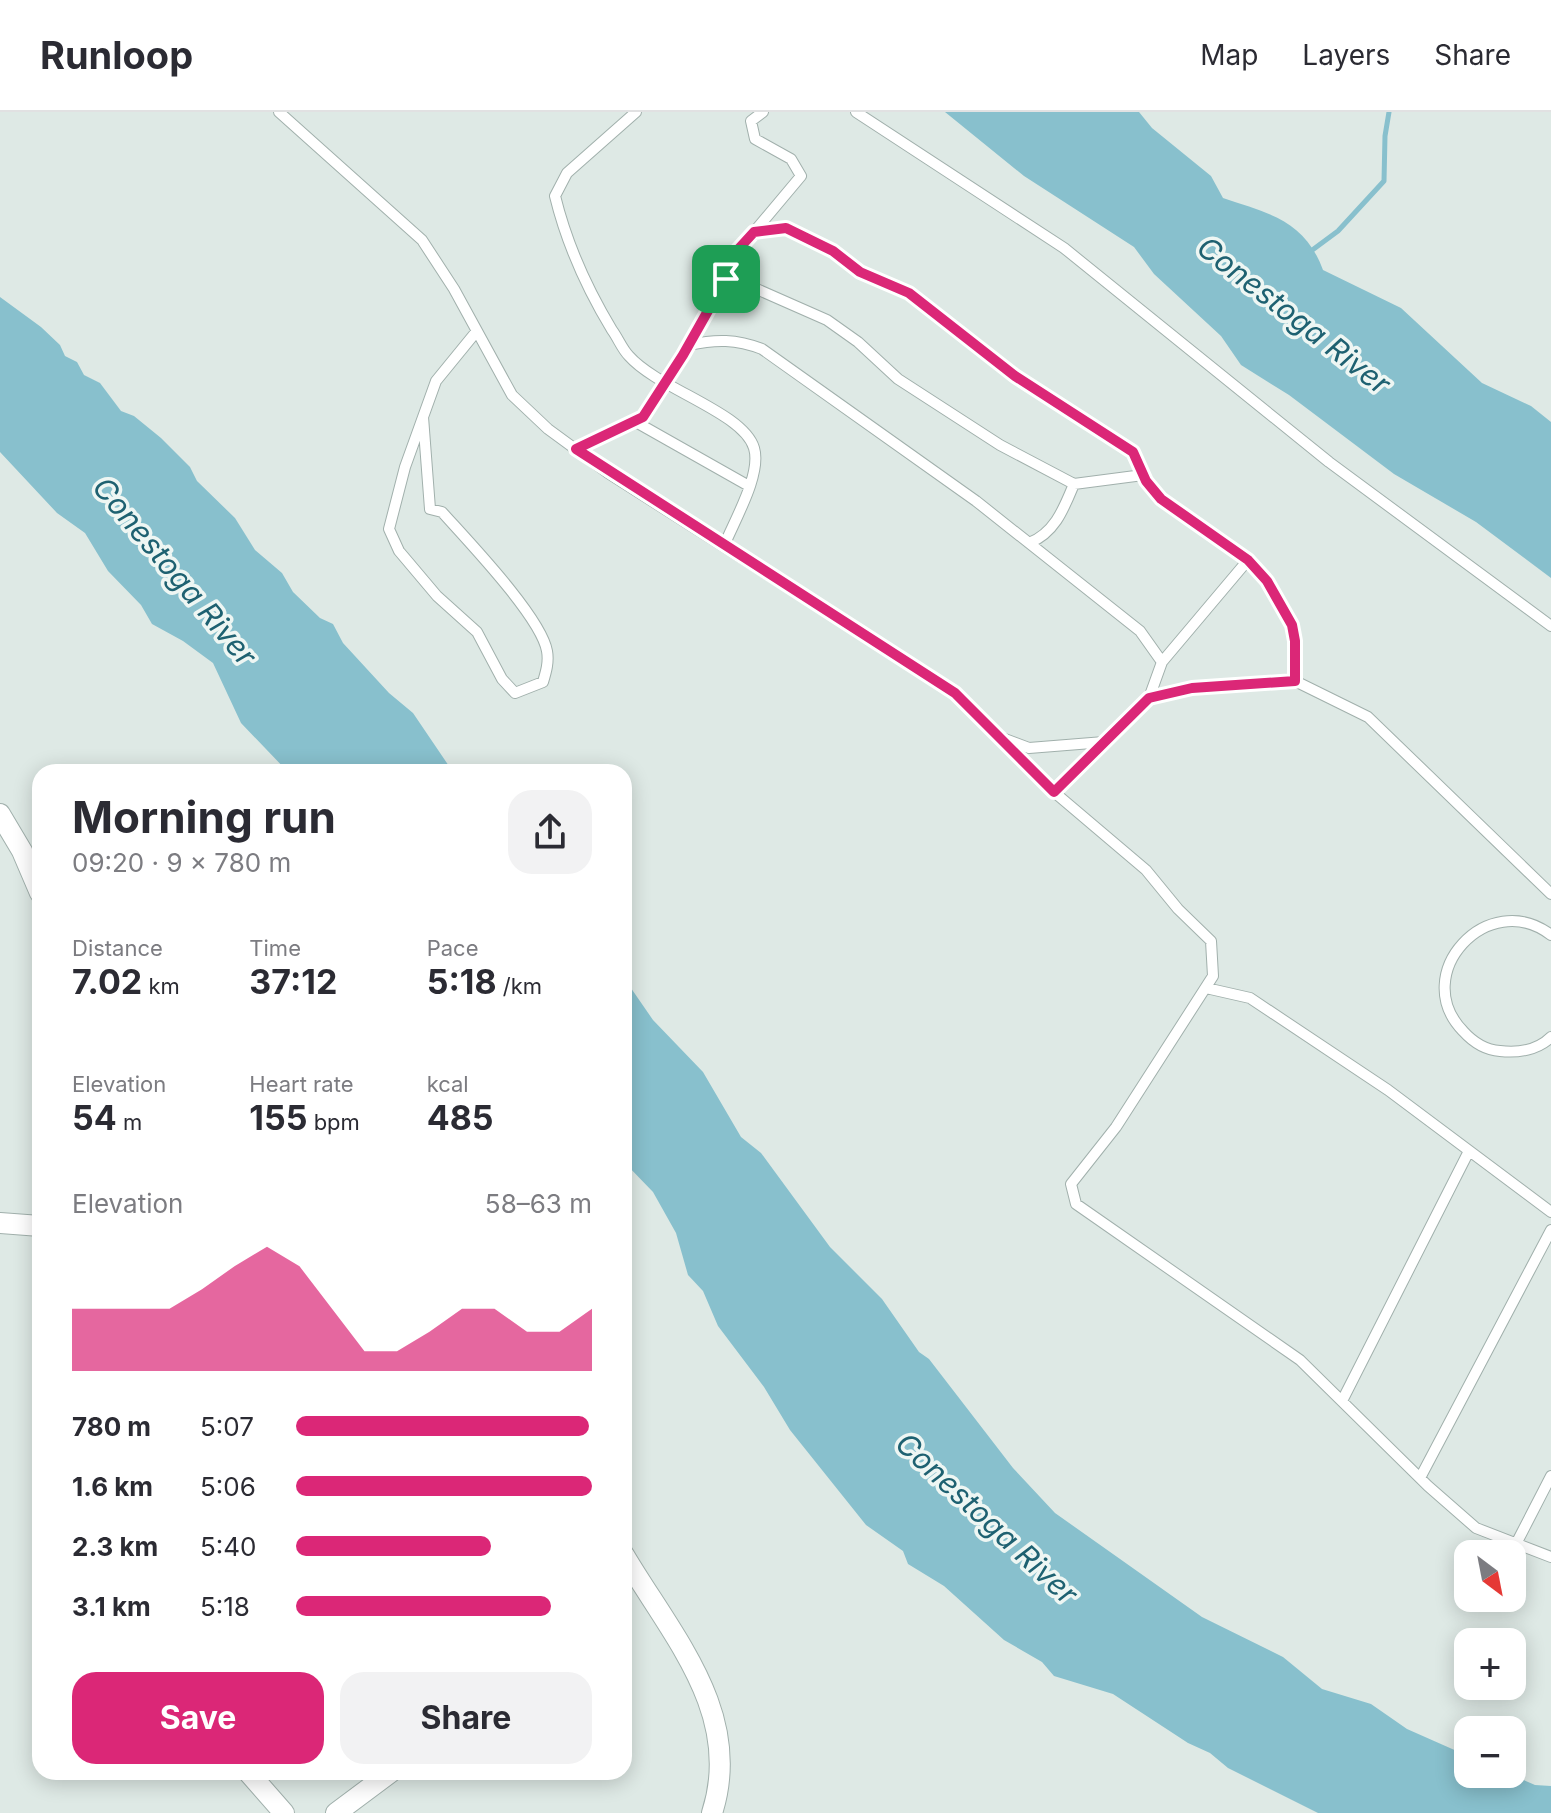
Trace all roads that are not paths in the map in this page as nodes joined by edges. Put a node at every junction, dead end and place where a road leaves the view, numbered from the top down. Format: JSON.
{"nodes":[{"id":1,"x":279,"y":112,"type":"edge"},
{"id":2,"x":636,"y":112,"type":"edge"},
{"id":3,"x":763,"y":112,"type":"edge"},
{"id":4,"x":856,"y":112,"type":"edge"},
{"id":5,"x":754,"y":232,"type":"junction"},
{"id":6,"x":727,"y":276,"type":"junction"},
{"id":7,"x":476,"y":332,"type":"junction"},
{"id":8,"x":689,"y":345,"type":"junction"},
{"id":9,"x":663,"y":384,"type":"junction"},
{"id":10,"x":423,"y":417,"type":"junction"},
{"id":11,"x":634,"y":421,"type":"junction"},
{"id":12,"x":576,"y":449,"type":"junction"},
{"id":13,"x":1143,"y":475,"type":"junction"},
{"id":14,"x":1074,"y":484,"type":"junction"},
{"id":15,"x":749,"y":486,"type":"junction"},
{"id":16,"x":1029,"y":543,"type":"junction"},
{"id":17,"x":724,"y":546,"type":"junction"},
{"id":18,"x":1248,"y":560,"type":"junction"},
{"id":19,"x":1551,"y":626,"type":"edge"},
{"id":20,"x":1162,"y":662,"type":"junction"},
{"id":21,"x":1295,"y":681,"type":"junction"},
{"id":22,"x":1149,"y":698,"type":"junction"},
{"id":23,"x":999,"y":737,"type":"junction"},
{"id":24,"x":1104,"y":742,"type":"junction"},
{"id":25,"x":1054,"y":792,"type":"junction"},
{"id":26,"x":0,"y":814,"type":"edge"},
{"id":27,"x":32,"y":874,"type":"edge"},
{"id":28,"x":1551,"y":894,"type":"edge"},
{"id":29,"x":1550,"y":932,"type":"edge"},
{"id":30,"x":1206,"y":988,"type":"junction"},
{"id":31,"x":1551,"y":1037,"type":"edge"},
{"id":32,"x":1469,"y":1151,"type":"junction"},
{"id":33,"x":1551,"y":1212,"type":"edge"},
{"id":34,"x":0,"y":1223,"type":"edge"},
{"id":35,"x":32,"y":1225,"type":"edge"},
{"id":36,"x":1551,"y":1230,"type":"edge"},
{"id":37,"x":1342,"y":1401,"type":"junction"},
{"id":38,"x":1551,"y":1476,"type":"edge"},
{"id":39,"x":1420,"y":1478,"type":"junction"},
{"id":40,"x":1506,"y":1540,"type":"edge"},
{"id":41,"x":1518,"y":1540,"type":"edge"},
{"id":42,"x":1526,"y":1548,"type":"edge"},
{"id":43,"x":1551,"y":1557,"type":"edge"},
{"id":44,"x":632,"y":1568,"type":"edge"},
{"id":45,"x":255,"y":1780,"type":"edge"},
{"id":46,"x":380,"y":1780,"type":"edge"},
{"id":47,"x":284,"y":1813,"type":"edge"},
{"id":48,"x":336,"y":1813,"type":"edge"},
{"id":49,"x":712,"y":1813,"type":"edge"}],
"edges":[{"from":1,"to":7,"type":"lane"},
{"from":2,"to":9,"type":"lane"},
{"from":3,"to":5,"type":"lane"},
{"from":4,"to":19,"type":"lane"},
{"from":5,"to":6,"type":"lane"},
{"from":5,"to":13,"type":"lane"},
{"from":6,"to":8,"type":"lane"},
{"from":6,"to":14,"type":"lane"},
{"from":7,"to":10,"type":"lane"},
{"from":7,"to":12,"type":"lane"},
{"from":8,"to":9,"type":"lane"},
{"from":8,"to":16,"type":"lane"},
{"from":9,"to":11,"type":"lane"},
{"from":9,"to":15,"type":"lane"},
{"from":10,"to":10,"type":"lane"},
{"from":11,"to":12,"type":"lane"},
{"from":11,"to":15,"type":"lane"},
{"from":12,"to":17,"type":"lane"},
{"from":13,"to":14,"type":"lane"},
{"from":13,"to":18,"type":"lane"},
{"from":14,"to":16,"type":"lane"},
{"from":15,"to":17,"type":"lane"},
{"from":16,"to":20,"type":"lane"},
{"from":17,"to":23,"type":"lane"},
{"from":18,"to":20,"type":"lane"},
{"from":18,"to":21,"type":"lane"},
{"from":20,"to":22,"type":"lane"},
{"from":21,"to":22,"type":"lane"},
{"from":21,"to":28,"type":"lane"},
{"from":22,"to":24,"type":"lane"},
{"from":23,"to":24,"type":"lane"},
{"from":23,"to":25,"type":"lane"},
{"from":24,"to":25,"type":"lane"},
{"from":25,"to":30,"type":"lane"},
{"from":26,"to":27,"type":"street"},
{"from":29,"to":31,"type":"lane"},
{"from":30,"to":32,"type":"lane"},
{"from":30,"to":37,"type":"lane"},
{"from":32,"to":33,"type":"lane"},
{"from":32,"to":37,"type":"lane"},
{"from":34,"to":35,"type":"street"},
{"from":36,"to":39,"type":"lane"},
{"from":37,"to":39,"type":"lane"},
{"from":38,"to":41,"type":"lane"},
{"from":39,"to":40,"type":"lane"},
{"from":42,"to":43,"type":"lane"},
{"from":44,"to":49,"type":"street"},
{"from":45,"to":47,"type":"street"},
{"from":46,"to":48,"type":"street"}]}
